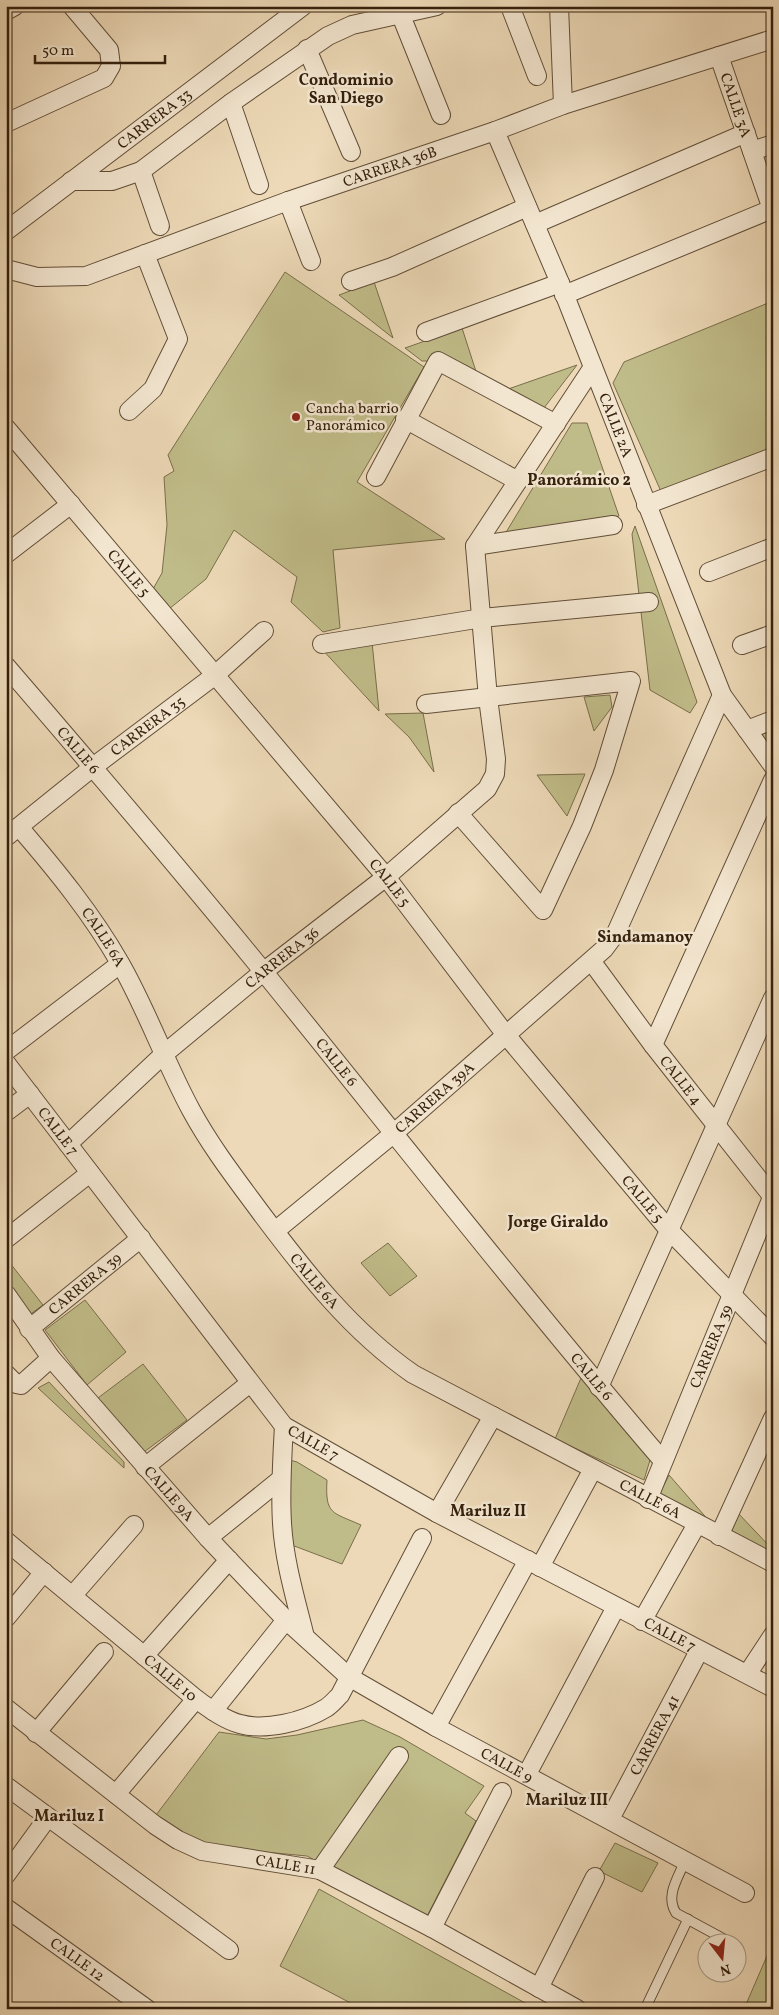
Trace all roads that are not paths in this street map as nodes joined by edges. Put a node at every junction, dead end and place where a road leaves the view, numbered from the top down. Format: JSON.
{"nodes":[{"id":1,"x":15,"y":6,"type":"edge"},
{"id":2,"x":72,"y":6,"type":"edge"},
{"id":3,"x":303,"y":6,"type":"edge"},
{"id":4,"x":437,"y":6,"type":"edge"},
{"id":5,"x":510,"y":6,"type":"edge"},
{"id":6,"x":559,"y":6,"type":"edge"},
{"id":7,"x":6,"y":11,"type":"edge"},
{"id":8,"x":400,"y":13,"type":"junction"},
{"id":9,"x":773,"y":39,"type":"edge"},
{"id":10,"x":307,"y":49,"type":"junction"},
{"id":11,"x":720,"y":56,"type":"junction"},
{"id":12,"x":537,"y":76,"type":"dead end"},
{"id":13,"x":231,"y":103,"type":"junction"},
{"id":14,"x":563,"y":105,"type":"junction"},
{"id":15,"x":441,"y":115,"type":"dead end"},
{"id":16,"x":6,"y":123,"type":"edge"},
{"id":17,"x":495,"y":131,"type":"junction"},
{"id":18,"x":746,"y":133,"type":"junction"},
{"id":19,"x":773,"y":144,"type":"edge"},
{"id":20,"x":752,"y":151,"type":"junction"},
{"id":21,"x":350,"y":152,"type":"dead end"},
{"id":22,"x":141,"y":171,"type":"junction"},
{"id":23,"x":71,"y":181,"type":"junction"},
{"id":24,"x":259,"y":185,"type":"dead end"},
{"id":25,"x":288,"y":201,"type":"junction"},
{"id":26,"x":527,"y":207,"type":"junction"},
{"id":27,"x":772,"y":210,"type":"edge"},
{"id":28,"x":535,"y":224,"type":"junction"},
{"id":29,"x":160,"y":226,"type":"dead end"},
{"id":30,"x":6,"y":231,"type":"edge"},
{"id":31,"x":146,"y":254,"type":"junction"},
{"id":32,"x":311,"y":261,"type":"dead end"},
{"id":33,"x":6,"y":269,"type":"edge"},
{"id":34,"x":351,"y":281,"type":"dead end"},
{"id":35,"x":562,"y":289,"type":"junction"},
{"id":36,"x":426,"y":332,"type":"dead end"},
{"id":37,"x":592,"y":367,"type":"junction"},
{"id":38,"x":129,"y":411,"type":"dead end"},
{"id":39,"x":405,"y":419,"type":"junction"},
{"id":40,"x":556,"y":424,"type":"junction"},
{"id":41,"x":6,"y":428,"type":"edge"},
{"id":42,"x":773,"y":457,"type":"edge"},
{"id":43,"x":376,"y":476,"type":"dead end"},
{"id":44,"x":518,"y":481,"type":"junction"},
{"id":45,"x":71,"y":504,"type":"junction"},
{"id":46,"x":646,"y":505,"type":"junction"},
{"id":47,"x":613,"y":525,"type":"dead end"},
{"id":48,"x":475,"y":546,"type":"junction"},
{"id":49,"x":773,"y":547,"type":"edge"},
{"id":50,"x":6,"y":554,"type":"edge"},
{"id":51,"x":709,"y":572,"type":"dead end"},
{"id":52,"x":649,"y":602,"type":"dead end"},
{"id":53,"x":482,"y":618,"type":"junction"},
{"id":54,"x":264,"y":631,"type":"dead end"},
{"id":55,"x":773,"y":634,"type":"edge"},
{"id":56,"x":322,"y":644,"type":"dead end"},
{"id":57,"x":742,"y":645,"type":"dead end"},
{"id":58,"x":6,"y":666,"type":"edge"},
{"id":59,"x":214,"y":676,"type":"junction"},
{"id":60,"x":722,"y":695,"type":"junction"},
{"id":61,"x":488,"y":698,"type":"junction"},
{"id":62,"x":426,"y":704,"type":"dead end"},
{"id":63,"x":773,"y":720,"type":"edge"},
{"id":64,"x":747,"y":730,"type":"junction"},
{"id":65,"x":773,"y":766,"type":"edge"},
{"id":66,"x":93,"y":767,"type":"junction"},
{"id":67,"x":773,"y":780,"type":"edge"},
{"id":68,"x":458,"y":813,"type":"junction"},
{"id":69,"x":13,"y":832,"type":"edge"},
{"id":70,"x":386,"y":876,"type":"junction"},
{"id":71,"x":592,"y":962,"type":"junction"},
{"id":72,"x":120,"y":964,"type":"junction"},
{"id":73,"x":263,"y":972,"type":"junction"},
{"id":74,"x":773,"y":998,"type":"edge"},
{"id":75,"x":506,"y":1035,"type":"junction"},
{"id":76,"x":653,"y":1045,"type":"junction"},
{"id":77,"x":6,"y":1051,"type":"edge"},
{"id":78,"x":164,"y":1054,"type":"junction"},
{"id":79,"x":6,"y":1064,"type":"edge"},
{"id":80,"x":30,"y":1094,"type":"junction"},
{"id":81,"x":6,"y":1112,"type":"edge"},
{"id":82,"x":716,"y":1123,"type":"junction"},
{"id":83,"x":393,"y":1134,"type":"junction"},
{"id":84,"x":68,"y":1144,"type":"junction"},
{"id":85,"x":90,"y":1173,"type":"junction"},
{"id":86,"x":773,"y":1195,"type":"edge"},
{"id":87,"x":668,"y":1229,"type":"junction"},
{"id":88,"x":275,"y":1231,"type":"junction"},
{"id":89,"x":6,"y":1238,"type":"edge"},
{"id":90,"x":141,"y":1238,"type":"junction"},
{"id":91,"x":6,"y":1294,"type":"edge"},
{"id":92,"x":730,"y":1294,"type":"junction"},
{"id":93,"x":29,"y":1329,"type":"junction"},
{"id":94,"x":773,"y":1337,"type":"edge"},
{"id":95,"x":51,"y":1358,"type":"junction"},
{"id":96,"x":6,"y":1374,"type":"edge"},
{"id":97,"x":250,"y":1383,"type":"junction"},
{"id":98,"x":600,"y":1387,"type":"junction"},
{"id":99,"x":493,"y":1416,"type":"junction"},
{"id":100,"x":773,"y":1418,"type":"edge"},
{"id":101,"x":284,"y":1426,"type":"junction"},
{"id":102,"x":663,"y":1461,"type":"junction"},
{"id":103,"x":145,"y":1467,"type":"junction"},
{"id":104,"x":593,"y":1469,"type":"junction"},
{"id":105,"x":281,"y":1479,"type":"junction"},
{"id":106,"x":648,"y":1499,"type":"junction"},
{"id":107,"x":437,"y":1513,"type":"junction"},
{"id":108,"x":697,"y":1524,"type":"junction"},
{"id":109,"x":134,"y":1525,"type":"dead end"},
{"id":110,"x":719,"y":1536,"type":"junction"},
{"id":111,"x":208,"y":1538,"type":"junction"},
{"id":112,"x":422,"y":1538,"type":"dead end"},
{"id":113,"x":6,"y":1541,"type":"edge"},
{"id":114,"x":229,"y":1560,"type":"junction"},
{"id":115,"x":773,"y":1563,"type":"edge"},
{"id":116,"x":530,"y":1566,"type":"junction"},
{"id":117,"x":44,"y":1572,"type":"junction"},
{"id":118,"x":73,"y":1595,"type":"junction"},
{"id":119,"x":616,"y":1607,"type":"junction"},
{"id":120,"x":6,"y":1618,"type":"edge"},
{"id":121,"x":286,"y":1620,"type":"junction"},
{"id":122,"x":642,"y":1621,"type":"junction"},
{"id":123,"x":773,"y":1635,"type":"edge"},
{"id":124,"x":305,"y":1637,"type":"junction"},
{"id":125,"x":699,"y":1651,"type":"junction"},
{"id":126,"x":104,"y":1652,"type":"dead end"},
{"id":127,"x":144,"y":1656,"type":"junction"},
{"id":128,"x":748,"y":1673,"type":"junction"},
{"id":129,"x":349,"y":1677,"type":"junction"},
{"id":130,"x":773,"y":1688,"type":"edge"},
{"id":131,"x":196,"y":1699,"type":"junction"},
{"id":132,"x":6,"y":1708,"type":"edge"},
{"id":133,"x":213,"y":1711,"type":"junction"},
{"id":134,"x":436,"y":1727,"type":"junction"},
{"id":135,"x":36,"y":1732,"type":"junction"},
{"id":136,"x":399,"y":1756,"type":"dead end"},
{"id":137,"x":528,"y":1774,"type":"junction"},
{"id":138,"x":6,"y":1786,"type":"edge"},
{"id":139,"x":502,"y":1792,"type":"dead end"},
{"id":140,"x":116,"y":1794,"type":"junction"},
{"id":141,"x":48,"y":1817,"type":"junction"},
{"id":142,"x":610,"y":1819,"type":"junction"},
{"id":143,"x":686,"y":1860,"type":"junction"},
{"id":144,"x":320,"y":1870,"type":"junction"},
{"id":145,"x":6,"y":1875,"type":"edge"},
{"id":146,"x":595,"y":1877,"type":"dead end"},
{"id":147,"x":745,"y":1893,"type":"dead end"},
{"id":148,"x":6,"y":1908,"type":"edge"},
{"id":149,"x":688,"y":1919,"type":"junction"},
{"id":150,"x":432,"y":1928,"type":"junction"},
{"id":151,"x":711,"y":1932,"type":"edge"},
{"id":152,"x":229,"y":1950,"type":"dead end"},
{"id":153,"x":539,"y":1988,"type":"junction"},
{"id":154,"x":148,"y":2009,"type":"edge"},
{"id":155,"x":577,"y":2009,"type":"edge"},
{"id":156,"x":645,"y":2009,"type":"edge"}],
"edges":[{"from":1,"to":7,"type":"street"},
{"from":2,"to":16,"type":"street"},
{"from":3,"to":23,"type":"street","name":"CARRERA 33"},
{"from":4,"to":8,"type":"street"},
{"from":5,"to":12,"type":"street"},
{"from":6,"to":14,"type":"street"},
{"from":8,"to":10,"type":"street"},
{"from":8,"to":15,"type":"street"},
{"from":9,"to":11,"type":"street","name":"CARRERA 36B"},
{"from":10,"to":13,"type":"street"},
{"from":10,"to":21,"type":"street"},
{"from":11,"to":14,"type":"street","name":"CARRERA 36B"},
{"from":11,"to":18,"type":"street","name":"CALLE 3A"},
{"from":13,"to":22,"type":"street"},
{"from":13,"to":24,"type":"street"},
{"from":14,"to":17,"type":"street","name":"CARRERA 36B"},
{"from":17,"to":25,"type":"street","name":"CARRERA 36B"},
{"from":17,"to":26,"type":"street","name":"CALLE 2A"},
{"from":18,"to":20,"type":"street","name":"CALLE 3A"},
{"from":18,"to":28,"type":"street"},
{"from":19,"to":20,"type":"street"},
{"from":20,"to":27,"type":"street","name":"CALLE 3A"},
{"from":22,"to":23,"type":"street"},
{"from":22,"to":29,"type":"street"},
{"from":23,"to":30,"type":"street","name":"CARRERA 33"},
{"from":25,"to":31,"type":"street","name":"CARRERA 36B"},
{"from":25,"to":32,"type":"street"},
{"from":26,"to":28,"type":"street","name":"CALLE 2A"},
{"from":26,"to":34,"type":"street"},
{"from":27,"to":35,"type":"street"},
{"from":28,"to":35,"type":"street","name":"CALLE 2A"},
{"from":31,"to":33,"type":"street","name":"CARRERA 36B"},
{"from":31,"to":38,"type":"street"},
{"from":35,"to":36,"type":"street"},
{"from":35,"to":37,"type":"street","name":"CALLE 2A"},
{"from":37,"to":40,"type":"street"},
{"from":37,"to":46,"type":"street","name":"CALLE 2A"},
{"from":39,"to":40,"type":"street"},
{"from":39,"to":43,"type":"street"},
{"from":39,"to":44,"type":"street"},
{"from":40,"to":44,"type":"street"},
{"from":41,"to":45,"type":"street","name":"CALLE 5"},
{"from":42,"to":46,"type":"street"},
{"from":44,"to":48,"type":"street"},
{"from":45,"to":50,"type":"street"},
{"from":45,"to":59,"type":"street","name":"CALLE 5"},
{"from":46,"to":60,"type":"street","name":"CALLE 2A"},
{"from":47,"to":48,"type":"street"},
{"from":48,"to":53,"type":"street"},
{"from":49,"to":51,"type":"street"},
{"from":52,"to":53,"type":"street"},
{"from":53,"to":56,"type":"street"},
{"from":53,"to":61,"type":"street"},
{"from":54,"to":59,"type":"street","name":"CARRERA 35"},
{"from":55,"to":57,"type":"street"},
{"from":58,"to":66,"type":"street","name":"CALLE 6"},
{"from":59,"to":66,"type":"street","name":"CARRERA 35"},
{"from":59,"to":70,"type":"street","name":"CALLE 5"},
{"from":60,"to":64,"type":"street","name":"CALLE 2A"},
{"from":60,"to":71,"type":"street","name":"CARRERA 39A"},
{"from":61,"to":62,"type":"street"},
{"from":61,"to":68,"type":"street","name":"CARRERA 36"},
{"from":61,"to":68,"type":"street"},
{"from":63,"to":64,"type":"street"},
{"from":64,"to":65,"type":"street","name":"CALLE 2A"},
{"from":66,"to":69,"type":"street","name":"CARRERA 35"},
{"from":66,"to":73,"type":"street","name":"CALLE 6"},
{"from":67,"to":76,"type":"street"},
{"from":68,"to":70,"type":"street","name":"CARRERA 36"},
{"from":69,"to":72,"type":"street","name":"CALLE 6A"},
{"from":70,"to":73,"type":"street","name":"CARRERA 36"},
{"from":70,"to":75,"type":"street","name":"CALLE 5"},
{"from":71,"to":75,"type":"street","name":"CARRERA 39A"},
{"from":71,"to":76,"type":"street","name":"CALLE 4"},
{"from":72,"to":77,"type":"street"},
{"from":72,"to":78,"type":"street","name":"CALLE 6A"},
{"from":73,"to":78,"type":"street","name":"CARRERA 36"},
{"from":73,"to":83,"type":"street","name":"CALLE 6"},
{"from":74,"to":82,"type":"street"},
{"from":75,"to":83,"type":"street","name":"CARRERA 39A"},
{"from":75,"to":87,"type":"street","name":"CALLE 5"},
{"from":76,"to":82,"type":"street","name":"CALLE 4"},
{"from":78,"to":84,"type":"street","name":"CARRERA 36"},
{"from":78,"to":88,"type":"street","name":"CALLE 6A"},
{"from":79,"to":80,"type":"street","name":"CALLE 7"},
{"from":80,"to":81,"type":"street"},
{"from":80,"to":84,"type":"street","name":"CALLE 7"},
{"from":82,"to":86,"type":"street","name":"CALLE 4"},
{"from":82,"to":87,"type":"street"},
{"from":83,"to":88,"type":"street","name":"CARRERA 39A"},
{"from":83,"to":98,"type":"street","name":"CALLE 6"},
{"from":84,"to":85,"type":"street","name":"CALLE 7"},
{"from":85,"to":89,"type":"street"},
{"from":85,"to":90,"type":"street","name":"CALLE 7"},
{"from":86,"to":92,"type":"street","name":"CARRERA 39"},
{"from":87,"to":92,"type":"street","name":"CALLE 5"},
{"from":87,"to":98,"type":"street"},
{"from":88,"to":99,"type":"street","name":"CALLE 6A"},
{"from":90,"to":93,"type":"street","name":"CARRERA 39"},
{"from":90,"to":97,"type":"street","name":"CALLE 7"},
{"from":91,"to":93,"type":"street","name":"CALLE 9A"},
{"from":92,"to":94,"type":"street","name":"CALLE 5"},
{"from":92,"to":102,"type":"street","name":"CARRERA 39"},
{"from":93,"to":95,"type":"street","name":"CALLE 9A"},
{"from":95,"to":96,"type":"street"},
{"from":95,"to":103,"type":"street","name":"CALLE 9A"},
{"from":97,"to":101,"type":"street","name":"CALLE 7"},
{"from":97,"to":103,"type":"street"},
{"from":98,"to":102,"type":"street","name":"CALLE 6"},
{"from":99,"to":104,"type":"street","name":"CALLE 6A"},
{"from":99,"to":107,"type":"street"},
{"from":100,"to":110,"type":"street"},
{"from":101,"to":105,"type":"street"},
{"from":101,"to":107,"type":"street","name":"CALLE 7"},
{"from":102,"to":106,"type":"street","name":"CARRERA 39"},
{"from":103,"to":111,"type":"street","name":"CALLE 9A"},
{"from":104,"to":106,"type":"street","name":"CALLE 6A"},
{"from":104,"to":116,"type":"street"},
{"from":105,"to":111,"type":"street"},
{"from":105,"to":124,"type":"street"},
{"from":106,"to":108,"type":"street","name":"CALLE 6A"},
{"from":107,"to":116,"type":"street","name":"CALLE 7"},
{"from":108,"to":110,"type":"street","name":"CALLE 6A"},
{"from":108,"to":122,"type":"street"},
{"from":109,"to":118,"type":"street"},
{"from":110,"to":115,"type":"street","name":"CALLE 6A"},
{"from":111,"to":114,"type":"street","name":"CALLE 9A"},
{"from":112,"to":129,"type":"street","name":"CALLE 10"},
{"from":113,"to":117,"type":"street","name":"CALLE 10"},
{"from":114,"to":121,"type":"street","name":"CALLE 9A"},
{"from":114,"to":127,"type":"street"},
{"from":116,"to":119,"type":"street","name":"CALLE 7"},
{"from":116,"to":134,"type":"street"},
{"from":117,"to":118,"type":"street","name":"CALLE 10"},
{"from":117,"to":120,"type":"street"},
{"from":118,"to":127,"type":"street","name":"CALLE 10"},
{"from":119,"to":122,"type":"street","name":"CALLE 7"},
{"from":119,"to":137,"type":"street"},
{"from":121,"to":124,"type":"street","name":"CALLE 9A"},
{"from":121,"to":133,"type":"street"},
{"from":122,"to":125,"type":"street","name":"CALLE 7"},
{"from":123,"to":128,"type":"street"},
{"from":124,"to":129,"type":"street","name":"CALLE 9A"},
{"from":125,"to":128,"type":"street","name":"CALLE 7"},
{"from":125,"to":142,"type":"street","name":"CARRERA 41"},
{"from":126,"to":135,"type":"street"},
{"from":127,"to":131,"type":"street","name":"CALLE 10"},
{"from":128,"to":130,"type":"street","name":"CALLE 7"},
{"from":129,"to":133,"type":"street","name":"CALLE 10"},
{"from":129,"to":134,"type":"street","name":"CALLE 9"},
{"from":131,"to":133,"type":"street","name":"CALLE 10"},
{"from":131,"to":140,"type":"street"},
{"from":132,"to":135,"type":"street","name":"CALLE 11"},
{"from":134,"to":137,"type":"street","name":"CALLE 9"},
{"from":135,"to":140,"type":"street","name":"CALLE 11"},
{"from":136,"to":144,"type":"street"},
{"from":137,"to":142,"type":"street","name":"CALLE 9"},
{"from":138,"to":141,"type":"street"},
{"from":139,"to":150,"type":"street"},
{"from":140,"to":144,"type":"street","name":"CALLE 11"},
{"from":141,"to":145,"type":"street"},
{"from":141,"to":152,"type":"street"},
{"from":142,"to":143,"type":"street","name":"CALLE 9"},
{"from":143,"to":147,"type":"street","name":"CALLE 9"},
{"from":143,"to":149,"type":"lane"},
{"from":144,"to":150,"type":"street","name":"CALLE 11"},
{"from":146,"to":153,"type":"street"},
{"from":148,"to":154,"type":"street","name":"CALLE 12"},
{"from":149,"to":151,"type":"lane"},
{"from":149,"to":156,"type":"lane"},
{"from":150,"to":153,"type":"street","name":"CALLE 11"},
{"from":153,"to":155,"type":"street","name":"CALLE 11"}]}
